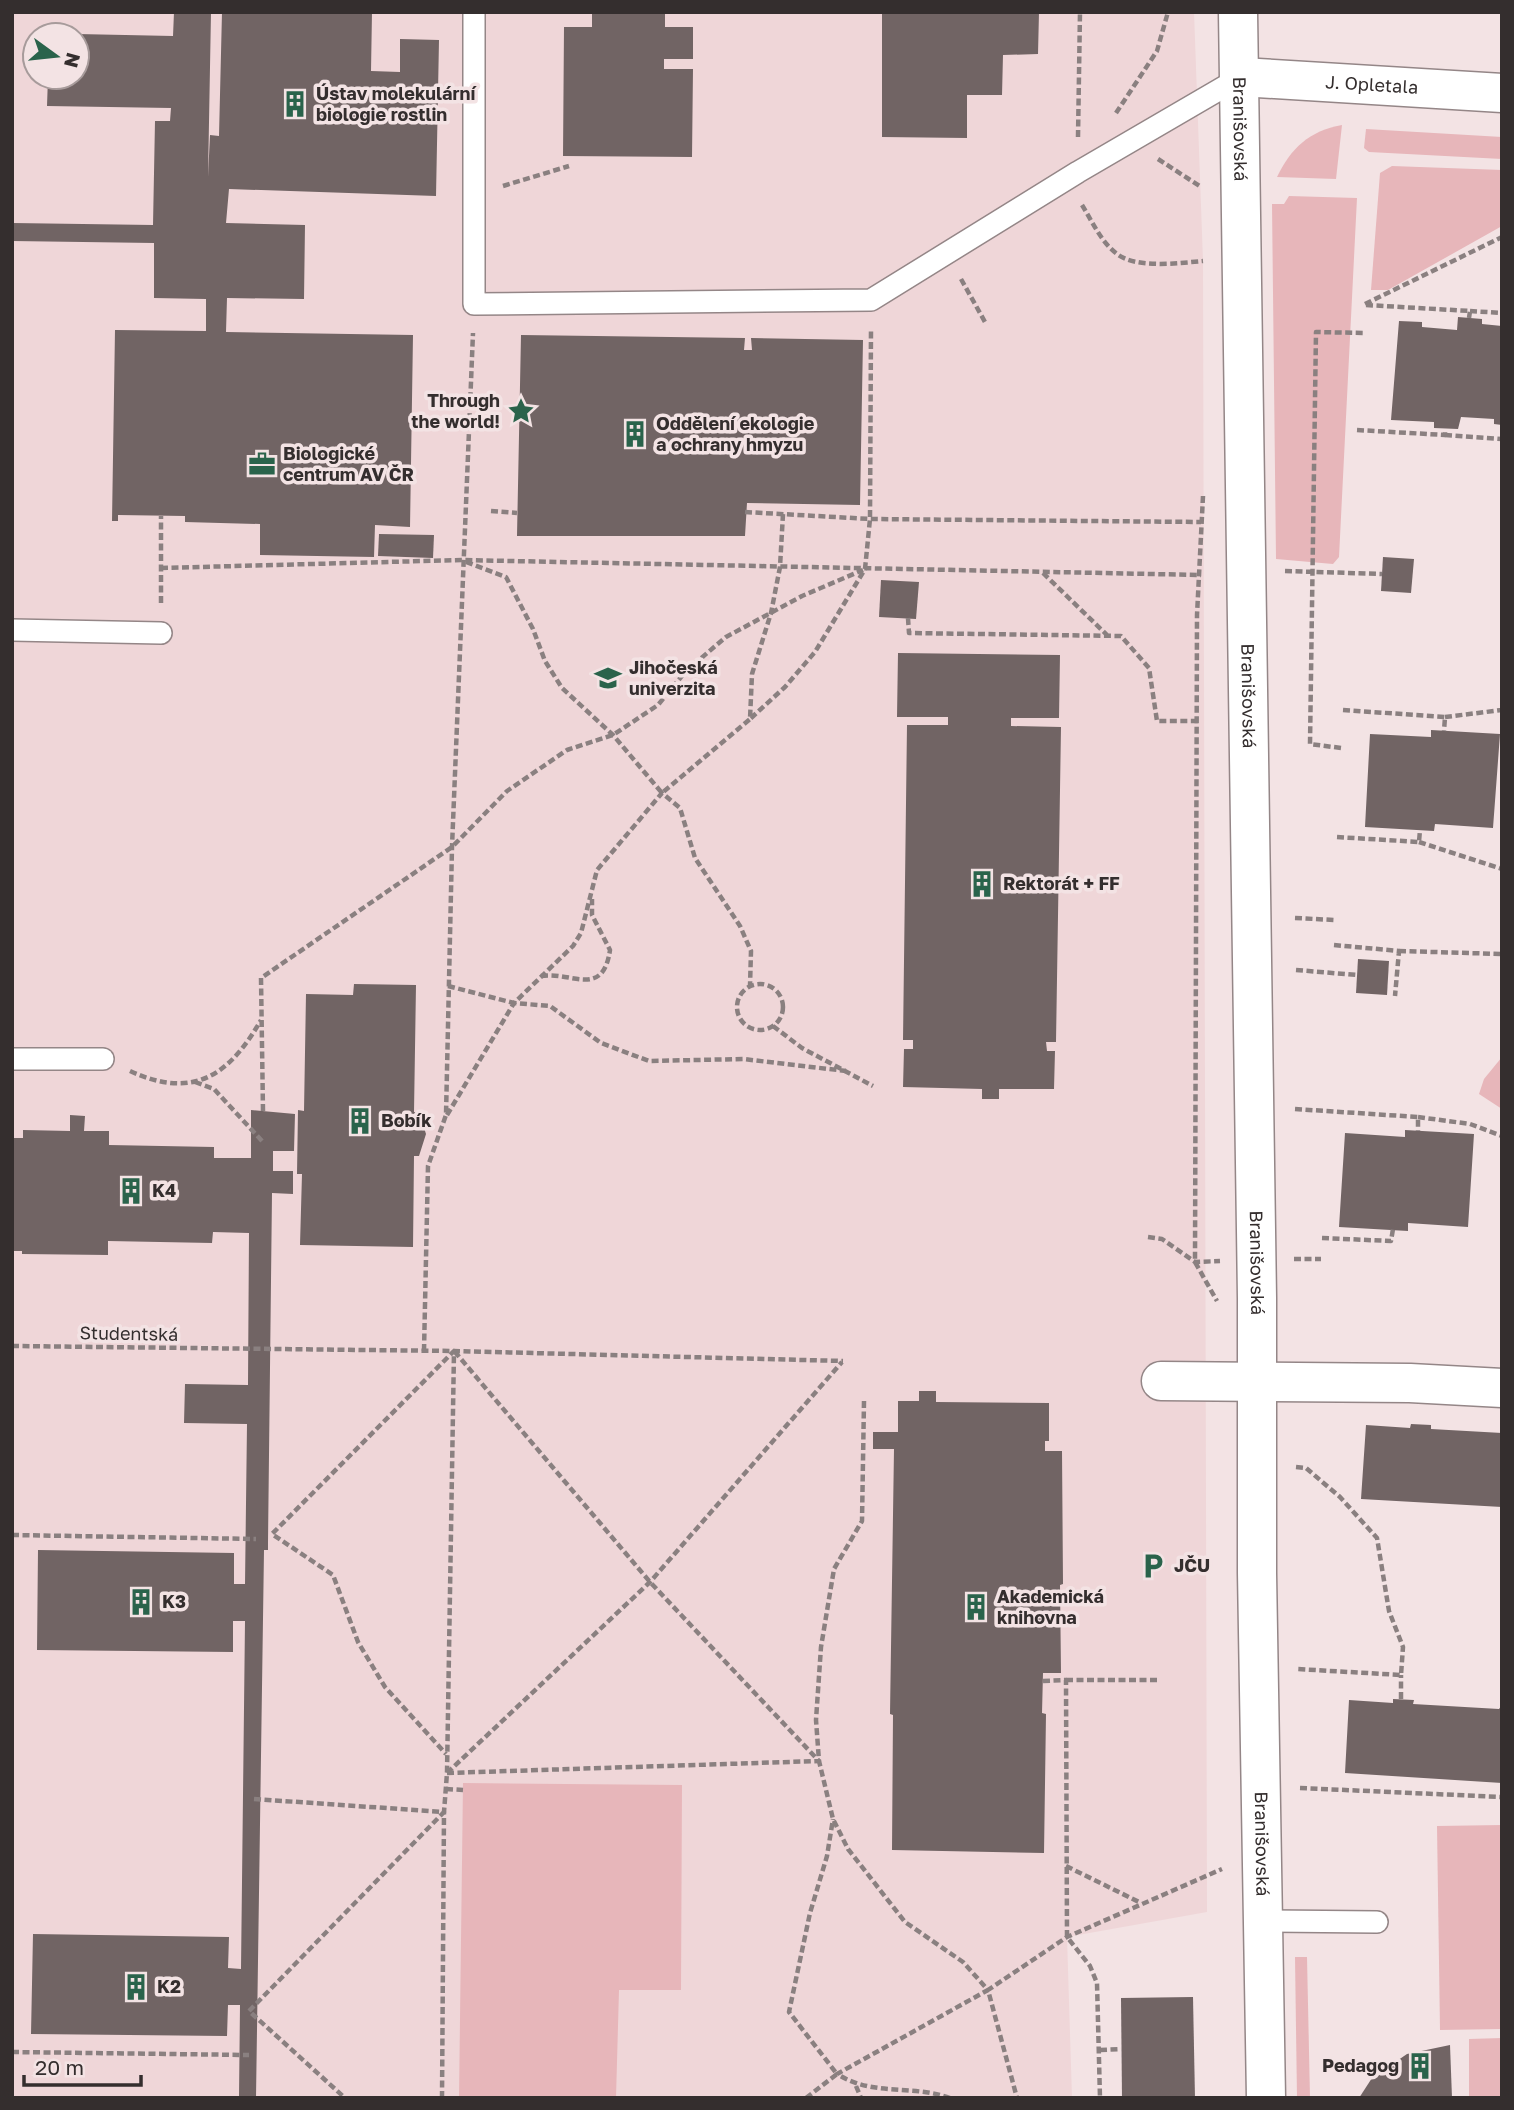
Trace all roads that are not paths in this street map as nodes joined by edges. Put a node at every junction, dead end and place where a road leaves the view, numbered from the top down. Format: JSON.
{"nodes":[{"id":1,"x":474,"y":12,"type":"edge"},
{"id":2,"x":1238,"y":12,"type":"edge"},
{"id":3,"x":1241,"y":76,"type":"junction"},
{"id":4,"x":1502,"y":93,"type":"edge"},
{"id":5,"x":12,"y":630,"type":"edge"},
{"id":6,"x":161,"y":633,"type":"road end"},
{"id":7,"x":12,"y":1059,"type":"edge"},
{"id":8,"x":103,"y":1059,"type":"road end"},
{"id":9,"x":1161,"y":1381,"type":"dead end"},
{"id":10,"x":1258,"y":1381,"type":"junction"},
{"id":11,"x":1502,"y":1388,"type":"edge"},
{"id":12,"x":1263,"y":1922,"type":"junction"},
{"id":13,"x":1377,"y":1922,"type":"dead end"},
{"id":14,"x":1266,"y":2098,"type":"edge"}],
"edges":[{"from":1,"to":3,"type":"lane"},
{"from":2,"to":3,"type":"street","name":"Branišovská"},
{"from":3,"to":4,"type":"street","name":"J. Opletala"},
{"from":3,"to":10,"type":"street","name":"Branišovská"},
{"from":5,"to":6,"type":"lane"},
{"from":7,"to":8,"type":"lane"},
{"from":9,"to":10,"type":"street"},
{"from":10,"to":11,"type":"street"},
{"from":10,"to":12,"type":"street","name":"Branišovská"},
{"from":12,"to":13,"type":"lane"},
{"from":12,"to":14,"type":"street","name":"Branišovská"}]}
